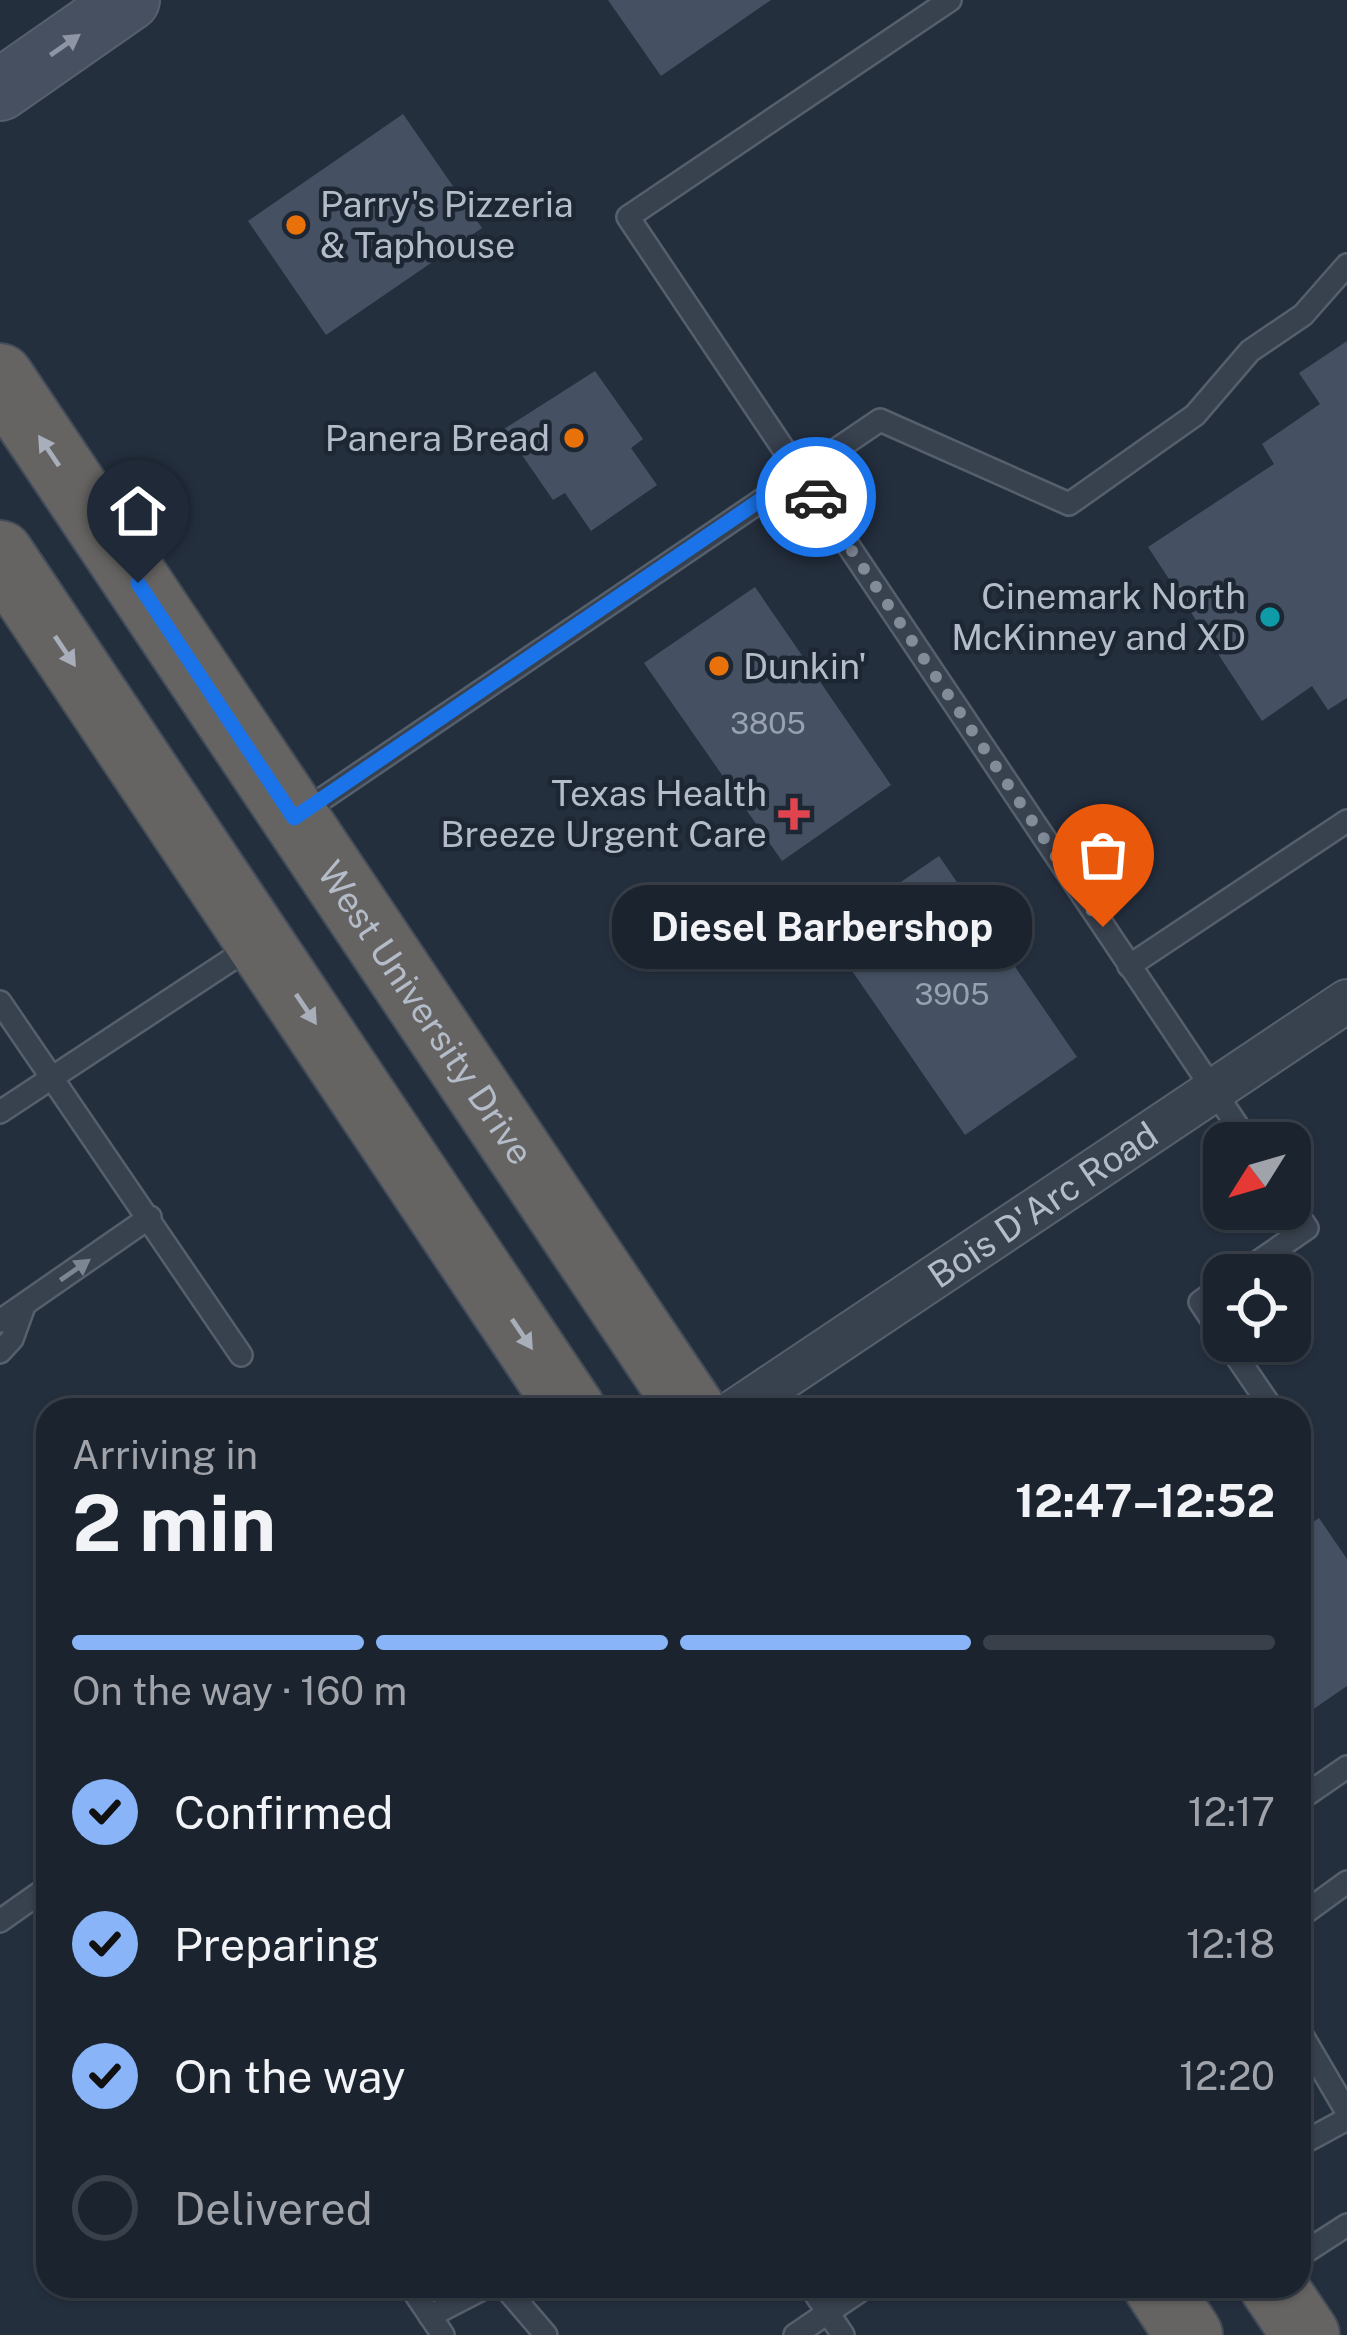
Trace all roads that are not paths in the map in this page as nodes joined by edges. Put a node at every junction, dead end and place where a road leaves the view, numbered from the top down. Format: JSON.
{"nodes":[{"id":1,"x":129,"y":0,"type":"edge"},
{"id":2,"x":950,"y":0,"type":"edge"},
{"id":3,"x":0,"y":90,"type":"edge"},
{"id":4,"x":1347,"y":265,"type":"edge"},
{"id":5,"x":0,"y":377,"type":"edge"},
{"id":6,"x":800,"y":473,"type":"junction"},
{"id":7,"x":0,"y":554,"type":"edge"},
{"id":8,"x":294,"y":818,"type":"junction"},
{"id":9,"x":1347,"y":821,"type":"edge"},
{"id":10,"x":260,"y":941,"type":"junction"},
{"id":11,"x":1130,"y":966,"type":"junction"},
{"id":12,"x":1347,"y":1001,"type":"edge"},
{"id":13,"x":0,"y":1003,"type":"edge"},
{"id":14,"x":53,"y":1077,"type":"junction"},
{"id":15,"x":1213,"y":1091,"type":"junction"},
{"id":16,"x":0,"y":1112,"type":"edge"},
{"id":17,"x":1234,"y":1122,"type":"edge"},
{"id":18,"x":149,"y":1217,"type":"junction"},
{"id":19,"x":1304,"y":1230,"type":"edge"},
{"id":20,"x":1269,"y":1254,"type":"edge"},
{"id":21,"x":24,"y":1306,"type":"junction"},
{"id":22,"x":0,"y":1321,"type":"edge"},
{"id":23,"x":0,"y":1352,"type":"edge"},
{"id":24,"x":241,"y":1355,"type":"dead end"},
{"id":25,"x":1240,"y":1362,"type":"edge"},
{"id":26,"x":564,"y":1398,"type":"edge"},
{"id":27,"x":684,"y":1398,"type":"edge"},
{"id":28,"x":754,"y":1398,"type":"edge"},
{"id":29,"x":1265,"y":1398,"type":"edge"},
{"id":30,"x":1347,"y":1767,"type":"edge"},
{"id":31,"x":1311,"y":1792,"type":"edge"},
{"id":32,"x":1347,"y":1882,"type":"edge"},
{"id":33,"x":36,"y":1896,"type":"edge"},
{"id":34,"x":1311,"y":1908,"type":"edge"},
{"id":35,"x":0,"y":1921,"type":"edge"},
{"id":36,"x":1311,"y":2052,"type":"edge"},
{"id":37,"x":1347,"y":2116,"type":"edge"},
{"id":38,"x":1311,"y":2138,"type":"edge"},
{"id":39,"x":1347,"y":2225,"type":"edge"},
{"id":40,"x":1311,"y":2248,"type":"edge"},
{"id":41,"x":418,"y":2298,"type":"edge"},
{"id":42,"x":472,"y":2298,"type":"edge"},
{"id":43,"x":514,"y":2298,"type":"edge"},
{"id":44,"x":818,"y":2298,"type":"edge"},
{"id":45,"x":850,"y":2298,"type":"edge"},
{"id":46,"x":1165,"y":2298,"type":"edge"},
{"id":47,"x":1281,"y":2298,"type":"edge"},
{"id":48,"x":828,"y":2313,"type":"junction"},
{"id":49,"x":436,"y":2325,"type":"edge"},
{"id":50,"x":546,"y":2335,"type":"edge"},
{"id":51,"x":795,"y":2335,"type":"edge"},
{"id":52,"x":843,"y":2335,"type":"edge"},
{"id":53,"x":1190,"y":2335,"type":"edge"},
{"id":54,"x":1306,"y":2335,"type":"edge"}],
"edges":[{"from":3,"to":1,"type":"main road","one_way":true},
{"from":2,"to":6,"type":"lane"},
{"from":4,"to":6,"type":"lane"},
{"from":8,"to":5,"type":"highway","name":"West University Drive","one_way":true},
{"from":6,"to":8,"type":"lane"},
{"from":6,"to":11,"type":"lane"},
{"from":7,"to":10,"type":"highway","one_way":true},
{"from":8,"to":27,"type":"highway","name":"West University Drive"},
{"from":9,"to":11,"type":"lane"},
{"from":10,"to":14,"type":"lane"},
{"from":10,"to":26,"type":"highway","one_way":true},
{"from":11,"to":15,"type":"lane"},
{"from":12,"to":15,"type":"street","name":"Bois D'Arc Road"},
{"from":13,"to":14,"type":"lane"},
{"from":14,"to":16,"type":"lane"},
{"from":14,"to":18,"type":"lane"},
{"from":15,"to":17,"type":"lane"},
{"from":15,"to":28,"type":"street","name":"Bois D'Arc Road"},
{"from":21,"to":18,"type":"lane","one_way":true},
{"from":18,"to":24,"type":"lane"},
{"from":19,"to":20,"type":"lane"},
{"from":21,"to":22,"type":"lane"},
{"from":21,"to":23,"type":"lane"},
{"from":25,"to":29,"type":"lane"},
{"from":30,"to":31,"type":"lane"},
{"from":32,"to":34,"type":"lane"},
{"from":33,"to":35,"type":"lane"},
{"from":36,"to":37,"type":"lane"},
{"from":37,"to":38,"type":"lane"},
{"from":39,"to":40,"type":"lane"},
{"from":41,"to":49,"type":"lane"},
{"from":42,"to":49,"type":"lane"},
{"from":43,"to":50,"type":"lane"},
{"from":44,"to":48,"type":"lane"},
{"from":45,"to":48,"type":"lane"},
{"from":46,"to":53,"type":"highway"},
{"from":47,"to":54,"type":"highway"},
{"from":48,"to":51,"type":"lane"},
{"from":48,"to":52,"type":"lane"}]}
